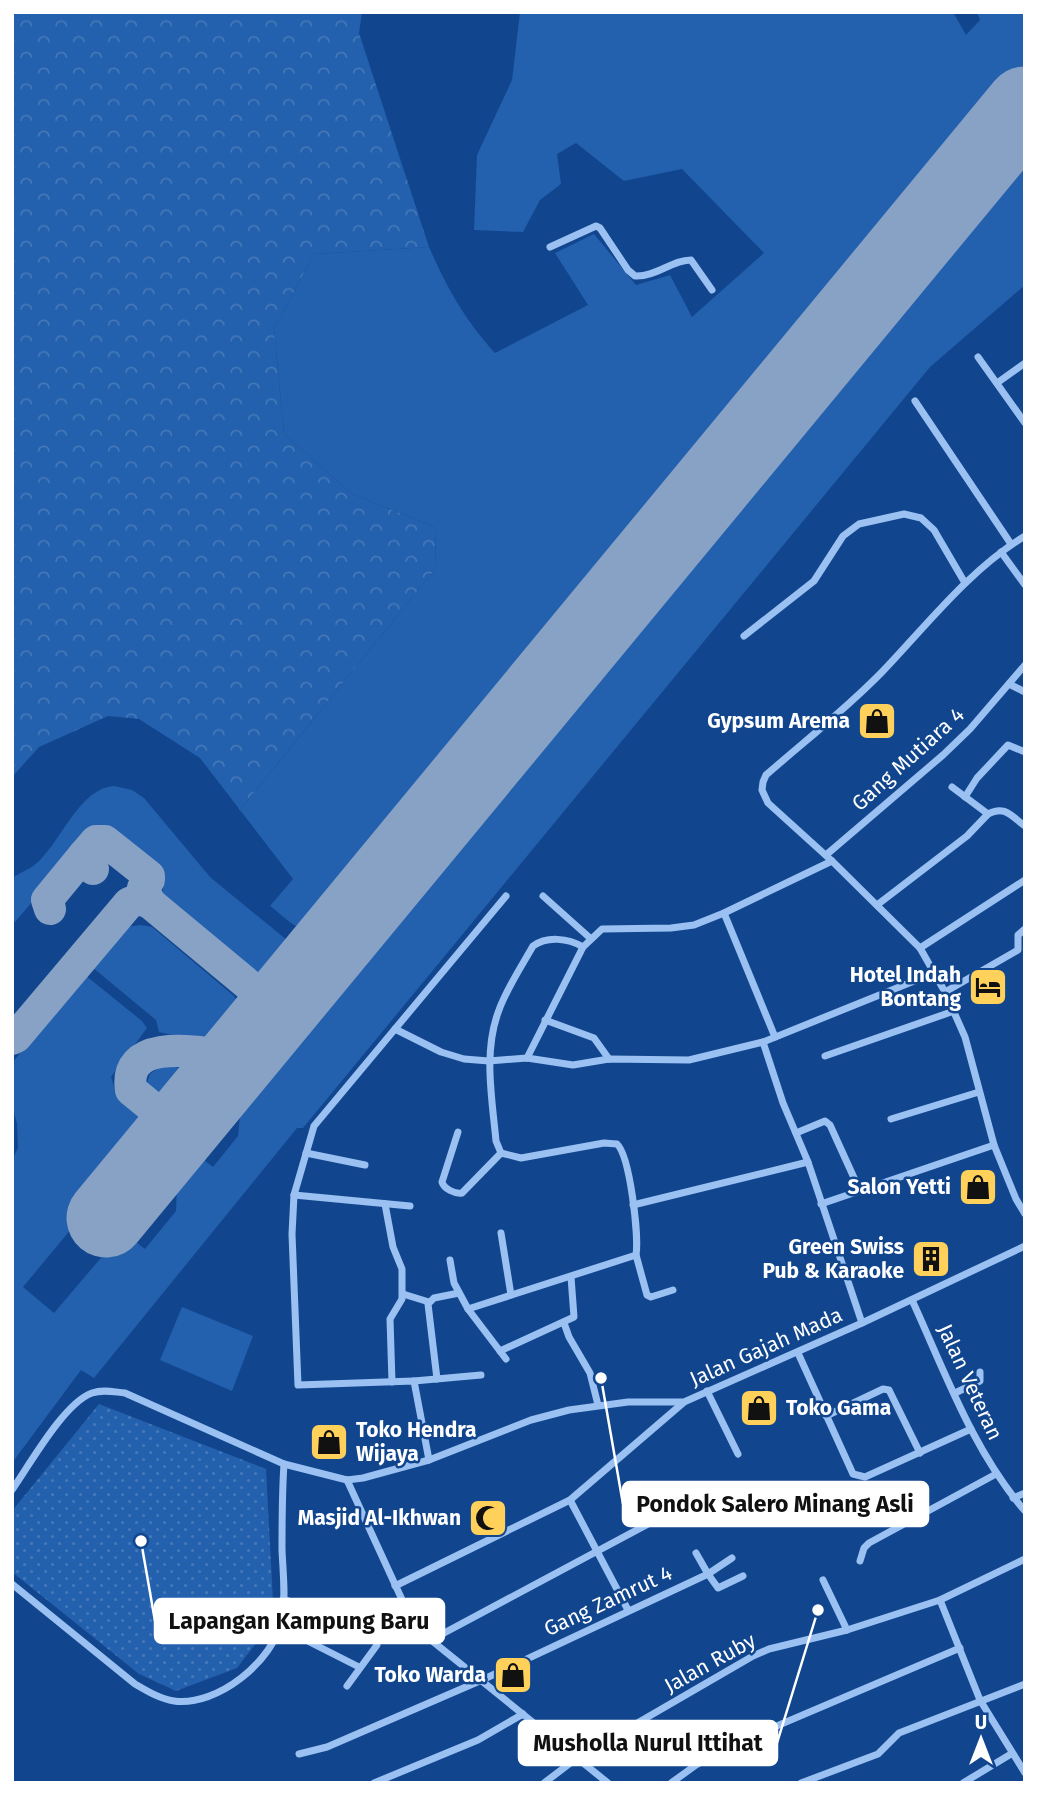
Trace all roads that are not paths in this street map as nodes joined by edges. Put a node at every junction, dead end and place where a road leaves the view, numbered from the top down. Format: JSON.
{"nodes":[{"id":1,"x":550,"y":247,"type":"dead end"},
{"id":2,"x":712,"y":290,"type":"dead end"},
{"id":3,"x":978,"y":357,"type":"dead end"},
{"id":4,"x":1025,"y":363,"type":"edge"},
{"id":5,"x":998,"y":383,"type":"junction"},
{"id":6,"x":915,"y":401,"type":"dead end"},
{"id":7,"x":1025,"y":423,"type":"edge"},
{"id":8,"x":1025,"y":536,"type":"edge"},
{"id":9,"x":1011,"y":544,"type":"junction"},
{"id":10,"x":1001,"y":552,"type":"junction"},
{"id":11,"x":965,"y":583,"type":"junction"},
{"id":12,"x":1025,"y":585,"type":"edge"},
{"id":13,"x":744,"y":636,"type":"dead end"},
{"id":14,"x":1025,"y":666,"type":"edge"},
{"id":15,"x":1009,"y":684,"type":"junction"},
{"id":16,"x":1025,"y":691,"type":"edge"},
{"id":17,"x":1025,"y":752,"type":"edge"},
{"id":18,"x":952,"y":787,"type":"dead end"},
{"id":19,"x":965,"y":797,"type":"junction"},
{"id":20,"x":988,"y":814,"type":"junction"},
{"id":21,"x":1025,"y":826,"type":"edge"},
{"id":22,"x":829,"y":858,"type":"junction"},
{"id":23,"x":1025,"y":880,"type":"edge"},
{"id":24,"x":506,"y":896,"type":"dead end"},
{"id":25,"x":543,"y":896,"type":"dead end"},
{"id":26,"x":877,"y":905,"type":"junction"},
{"id":27,"x":724,"y":913,"type":"junction"},
{"id":28,"x":1025,"y":929,"type":"edge"},
{"id":29,"x":590,"y":938,"type":"junction"},
{"id":30,"x":583,"y":947,"type":"junction"},
{"id":31,"x":920,"y":948,"type":"junction"},
{"id":32,"x":1021,"y":951,"type":"edge"},
{"id":33,"x":934,"y":973,"type":"junction"},
{"id":34,"x":945,"y":992,"type":"junction"},
{"id":35,"x":954,"y":1011,"type":"junction"},
{"id":36,"x":545,"y":1020,"type":"junction"},
{"id":37,"x":395,"y":1029,"type":"junction"},
{"id":38,"x":775,"y":1037,"type":"junction"},
{"id":39,"x":763,"y":1042,"type":"junction"},
{"id":40,"x":825,"y":1056,"type":"dead end"},
{"id":41,"x":527,"y":1058,"type":"junction"},
{"id":42,"x":609,"y":1059,"type":"junction"},
{"id":43,"x":489,"y":1061,"type":"junction"},
{"id":44,"x":979,"y":1091,"type":"junction"},
{"id":45,"x":891,"y":1119,"type":"dead end"},
{"id":46,"x":458,"y":1132,"type":"dead end"},
{"id":47,"x":796,"y":1133,"type":"junction"},
{"id":48,"x":994,"y":1145,"type":"junction"},
{"id":49,"x":306,"y":1153,"type":"junction"},
{"id":50,"x":501,"y":1153,"type":"junction"},
{"id":51,"x":808,"y":1162,"type":"junction"},
{"id":52,"x":365,"y":1165,"type":"dead end"},
{"id":53,"x":860,"y":1191,"type":"junction"},
{"id":54,"x":294,"y":1195,"type":"junction"},
{"id":55,"x":1025,"y":1195,"type":"edge"},
{"id":56,"x":1016,"y":1199,"type":"junction"},
{"id":57,"x":385,"y":1204,"type":"junction"},
{"id":58,"x":821,"y":1204,"type":"junction"},
{"id":59,"x":633,"y":1205,"type":"junction"},
{"id":60,"x":410,"y":1206,"type":"dead end"},
{"id":61,"x":1025,"y":1214,"type":"edge"},
{"id":62,"x":501,"y":1233,"type":"dead end"},
{"id":63,"x":1025,"y":1246,"type":"edge"},
{"id":64,"x":636,"y":1255,"type":"junction"},
{"id":65,"x":450,"y":1260,"type":"dead end"},
{"id":66,"x":570,"y":1277,"type":"junction"},
{"id":67,"x":673,"y":1290,"type":"dead end"},
{"id":68,"x":459,"y":1293,"type":"junction"},
{"id":69,"x":402,"y":1294,"type":"junction"},
{"id":70,"x":511,"y":1295,"type":"junction"},
{"id":71,"x":912,"y":1300,"type":"junction"},
{"id":72,"x":429,"y":1302,"type":"junction"},
{"id":73,"x":468,"y":1309,"type":"junction"},
{"id":74,"x":564,"y":1322,"type":"junction"},
{"id":75,"x":862,"y":1323,"type":"junction"},
{"id":76,"x":500,"y":1351,"type":"junction"},
{"id":77,"x":798,"y":1353,"type":"junction"},
{"id":78,"x":506,"y":1359,"type":"dead end"},
{"id":79,"x":980,"y":1372,"type":"dead end"},
{"id":80,"x":481,"y":1375,"type":"dead end"},
{"id":81,"x":437,"y":1379,"type":"junction"},
{"id":82,"x":414,"y":1381,"type":"junction"},
{"id":83,"x":392,"y":1382,"type":"junction"},
{"id":84,"x":707,"y":1391,"type":"junction"},
{"id":85,"x":955,"y":1393,"type":"junction"},
{"id":86,"x":684,"y":1402,"type":"junction"},
{"id":87,"x":598,"y":1405,"type":"junction"},
{"id":88,"x":826,"y":1416,"type":"junction"},
{"id":89,"x":971,"y":1429,"type":"junction"},
{"id":90,"x":920,"y":1453,"type":"junction"},
{"id":91,"x":738,"y":1454,"type":"dead end"},
{"id":92,"x":429,"y":1460,"type":"junction"},
{"id":93,"x":284,"y":1464,"type":"junction"},
{"id":94,"x":996,"y":1474,"type":"junction"},
{"id":95,"x":347,"y":1480,"type":"junction"},
{"id":96,"x":12,"y":1490,"type":"edge"},
{"id":97,"x":1025,"y":1493,"type":"edge"},
{"id":98,"x":1013,"y":1498,"type":"junction"},
{"id":99,"x":570,"y":1500,"type":"junction"},
{"id":100,"x":1025,"y":1511,"type":"edge"},
{"id":101,"x":700,"y":1518,"type":"dead end"},
{"id":102,"x":596,"y":1551,"type":"junction"},
{"id":103,"x":696,"y":1553,"type":"dead end"},
{"id":104,"x":732,"y":1558,"type":"dead end"},
{"id":105,"x":1025,"y":1559,"type":"edge"},
{"id":106,"x":860,"y":1561,"type":"dead end"},
{"id":107,"x":708,"y":1574,"type":"junction"},
{"id":108,"x":743,"y":1576,"type":"dead end"},
{"id":109,"x":823,"y":1580,"type":"dead end"},
{"id":110,"x":12,"y":1584,"type":"edge"},
{"id":111,"x":395,"y":1586,"type":"junction"},
{"id":112,"x":284,"y":1598,"type":"junction"},
{"id":113,"x":940,"y":1600,"type":"junction"},
{"id":114,"x":628,"y":1611,"type":"junction"},
{"id":115,"x":279,"y":1628,"type":"junction"},
{"id":116,"x":847,"y":1630,"type":"junction"},
{"id":117,"x":431,"y":1640,"type":"junction"},
{"id":118,"x":960,"y":1648,"type":"junction"},
{"id":119,"x":359,"y":1667,"type":"junction"},
{"id":120,"x":482,"y":1680,"type":"junction"},
{"id":121,"x":1025,"y":1684,"type":"edge"},
{"id":122,"x":347,"y":1686,"type":"dead end"},
{"id":123,"x":980,"y":1700,"type":"junction"},
{"id":124,"x":523,"y":1714,"type":"junction"},
{"id":125,"x":299,"y":1754,"type":"dead end"},
{"id":126,"x":1011,"y":1754,"type":"junction"},
{"id":127,"x":577,"y":1758,"type":"junction"},
{"id":128,"x":1025,"y":1773,"type":"edge"},
{"id":129,"x":374,"y":1783,"type":"edge"},
{"id":130,"x":544,"y":1783,"type":"edge"},
{"id":131,"x":608,"y":1783,"type":"edge"},
{"id":132,"x":671,"y":1783,"type":"edge"},
{"id":133,"x":801,"y":1783,"type":"edge"},
{"id":134,"x":963,"y":1783,"type":"edge"}],
"edges":[{"from":1,"to":2,"type":"street"},
{"from":3,"to":5,"type":"street"},
{"from":4,"to":5,"type":"street"},
{"from":5,"to":7,"type":"street"},
{"from":6,"to":9,"type":"street"},
{"from":8,"to":9,"type":"street"},
{"from":9,"to":10,"type":"street"},
{"from":10,"to":11,"type":"street"},
{"from":10,"to":12,"type":"street"},
{"from":11,"to":13,"type":"street"},
{"from":11,"to":22,"type":"street"},
{"from":14,"to":15,"type":"street","name":"Gang Mutiara 4"},
{"from":15,"to":16,"type":"street"},
{"from":15,"to":22,"type":"street","name":"Gang Mutiara 4"},
{"from":17,"to":19,"type":"street"},
{"from":18,"to":19,"type":"street"},
{"from":19,"to":20,"type":"street"},
{"from":20,"to":21,"type":"street"},
{"from":20,"to":26,"type":"street"},
{"from":22,"to":26,"type":"street"},
{"from":22,"to":27,"type":"street","name":"Gang Mutiara 4"},
{"from":23,"to":31,"type":"street"},
{"from":24,"to":37,"type":"street"},
{"from":25,"to":29,"type":"street"},
{"from":26,"to":31,"type":"street"},
{"from":27,"to":29,"type":"street","name":"Gang Mutiara 4"},
{"from":27,"to":38,"type":"street"},
{"from":28,"to":32,"type":"street"},
{"from":29,"to":30,"type":"street"},
{"from":30,"to":36,"type":"street"},
{"from":30,"to":43,"type":"street"},
{"from":31,"to":33,"type":"street"},
{"from":32,"to":34,"type":"street"},
{"from":33,"to":34,"type":"street"},
{"from":33,"to":38,"type":"street"},
{"from":34,"to":35,"type":"street"},
{"from":35,"to":40,"type":"street"},
{"from":35,"to":44,"type":"street"},
{"from":36,"to":41,"type":"street"},
{"from":36,"to":42,"type":"street"},
{"from":37,"to":43,"type":"street"},
{"from":37,"to":49,"type":"street"},
{"from":38,"to":39,"type":"street"},
{"from":39,"to":42,"type":"street"},
{"from":39,"to":47,"type":"street"},
{"from":41,"to":42,"type":"street"},
{"from":41,"to":43,"type":"street"},
{"from":43,"to":50,"type":"street"},
{"from":44,"to":45,"type":"street"},
{"from":44,"to":48,"type":"street"},
{"from":46,"to":50,"type":"street"},
{"from":47,"to":51,"type":"street"},
{"from":47,"to":53,"type":"street"},
{"from":48,"to":53,"type":"street"},
{"from":48,"to":56,"type":"street"},
{"from":49,"to":52,"type":"street"},
{"from":49,"to":54,"type":"street"},
{"from":50,"to":59,"type":"street"},
{"from":51,"to":58,"type":"street"},
{"from":51,"to":59,"type":"street"},
{"from":53,"to":58,"type":"street"},
{"from":54,"to":57,"type":"street"},
{"from":54,"to":83,"type":"street"},
{"from":55,"to":56,"type":"street"},
{"from":56,"to":61,"type":"street"},
{"from":57,"to":60,"type":"street"},
{"from":57,"to":69,"type":"street"},
{"from":58,"to":75,"type":"street"},
{"from":59,"to":64,"type":"street"},
{"from":62,"to":70,"type":"street"},
{"from":63,"to":71,"type":"street","name":"Jalan Gajah Mada"},
{"from":64,"to":66,"type":"street"},
{"from":64,"to":67,"type":"street"},
{"from":65,"to":68,"type":"street"},
{"from":66,"to":70,"type":"street"},
{"from":66,"to":74,"type":"street"},
{"from":68,"to":72,"type":"street"},
{"from":68,"to":73,"type":"street"},
{"from":69,"to":72,"type":"street"},
{"from":69,"to":83,"type":"street"},
{"from":70,"to":73,"type":"street"},
{"from":71,"to":75,"type":"street","name":"Jalan Gajah Mada"},
{"from":71,"to":85,"type":"street","name":"Jalan Veteran"},
{"from":72,"to":81,"type":"street"},
{"from":73,"to":76,"type":"street"},
{"from":74,"to":76,"type":"street"},
{"from":74,"to":87,"type":"street"},
{"from":75,"to":77,"type":"street","name":"Jalan Gajah Mada"},
{"from":76,"to":78,"type":"street"},
{"from":77,"to":84,"type":"street","name":"Jalan Gajah Mada"},
{"from":77,"to":88,"type":"street"},
{"from":79,"to":85,"type":"street"},
{"from":80,"to":81,"type":"street"},
{"from":81,"to":82,"type":"street"},
{"from":82,"to":83,"type":"street"},
{"from":82,"to":92,"type":"street"},
{"from":84,"to":86,"type":"street","name":"Jalan Gajah Mada"},
{"from":84,"to":91,"type":"street"},
{"from":85,"to":89,"type":"street","name":"Jalan Veteran"},
{"from":86,"to":87,"type":"street","name":"Jalan Gajah Mada"},
{"from":86,"to":99,"type":"street"},
{"from":87,"to":92,"type":"street","name":"Jalan Gajah Mada"},
{"from":88,"to":90,"type":"street"},
{"from":88,"to":90,"type":"street"},
{"from":89,"to":90,"type":"street"},
{"from":89,"to":94,"type":"street","name":"Jalan Veteran"},
{"from":92,"to":95,"type":"street","name":"Jalan Gajah Mada"},
{"from":93,"to":95,"type":"street"},
{"from":93,"to":96,"type":"street"},
{"from":93,"to":112,"type":"street"},
{"from":94,"to":98,"type":"street","name":"Jalan Veteran"},
{"from":94,"to":106,"type":"street"},
{"from":95,"to":111,"type":"street"},
{"from":97,"to":98,"type":"street"},
{"from":98,"to":100,"type":"street","name":"Jalan Veteran"},
{"from":99,"to":102,"type":"street"},
{"from":99,"to":111,"type":"street"},
{"from":101,"to":102,"type":"street"},
{"from":102,"to":114,"type":"street"},
{"from":102,"to":117,"type":"street"},
{"from":103,"to":107,"type":"street"},
{"from":104,"to":107,"type":"street","name":"Gang Zamrut 4"},
{"from":105,"to":113,"type":"street","name":"Jalan Ruby"},
{"from":107,"to":108,"type":"street"},
{"from":107,"to":114,"type":"street","name":"Gang Zamrut 4"},
{"from":109,"to":116,"type":"street"},
{"from":110,"to":115,"type":"street"},
{"from":111,"to":117,"type":"street"},
{"from":112,"to":115,"type":"street"},
{"from":112,"to":119,"type":"street"},
{"from":113,"to":116,"type":"street","name":"Jalan Ruby"},
{"from":113,"to":118,"type":"street"},
{"from":114,"to":120,"type":"street","name":"Gang Zamrut 4"},
{"from":115,"to":119,"type":"street"},
{"from":116,"to":127,"type":"street","name":"Jalan Ruby"},
{"from":117,"to":120,"type":"street"},
{"from":118,"to":123,"type":"street"},
{"from":118,"to":132,"type":"street"},
{"from":119,"to":122,"type":"street"},
{"from":120,"to":124,"type":"street"},
{"from":120,"to":125,"type":"street","name":"Gang Zamrut 4"},
{"from":121,"to":123,"type":"street"},
{"from":123,"to":126,"type":"street"},
{"from":123,"to":133,"type":"street"},
{"from":124,"to":127,"type":"street"},
{"from":124,"to":129,"type":"street"},
{"from":126,"to":128,"type":"street"},
{"from":126,"to":134,"type":"street"},
{"from":127,"to":130,"type":"street","name":"Jalan Ruby"},
{"from":127,"to":131,"type":"street"}]}
